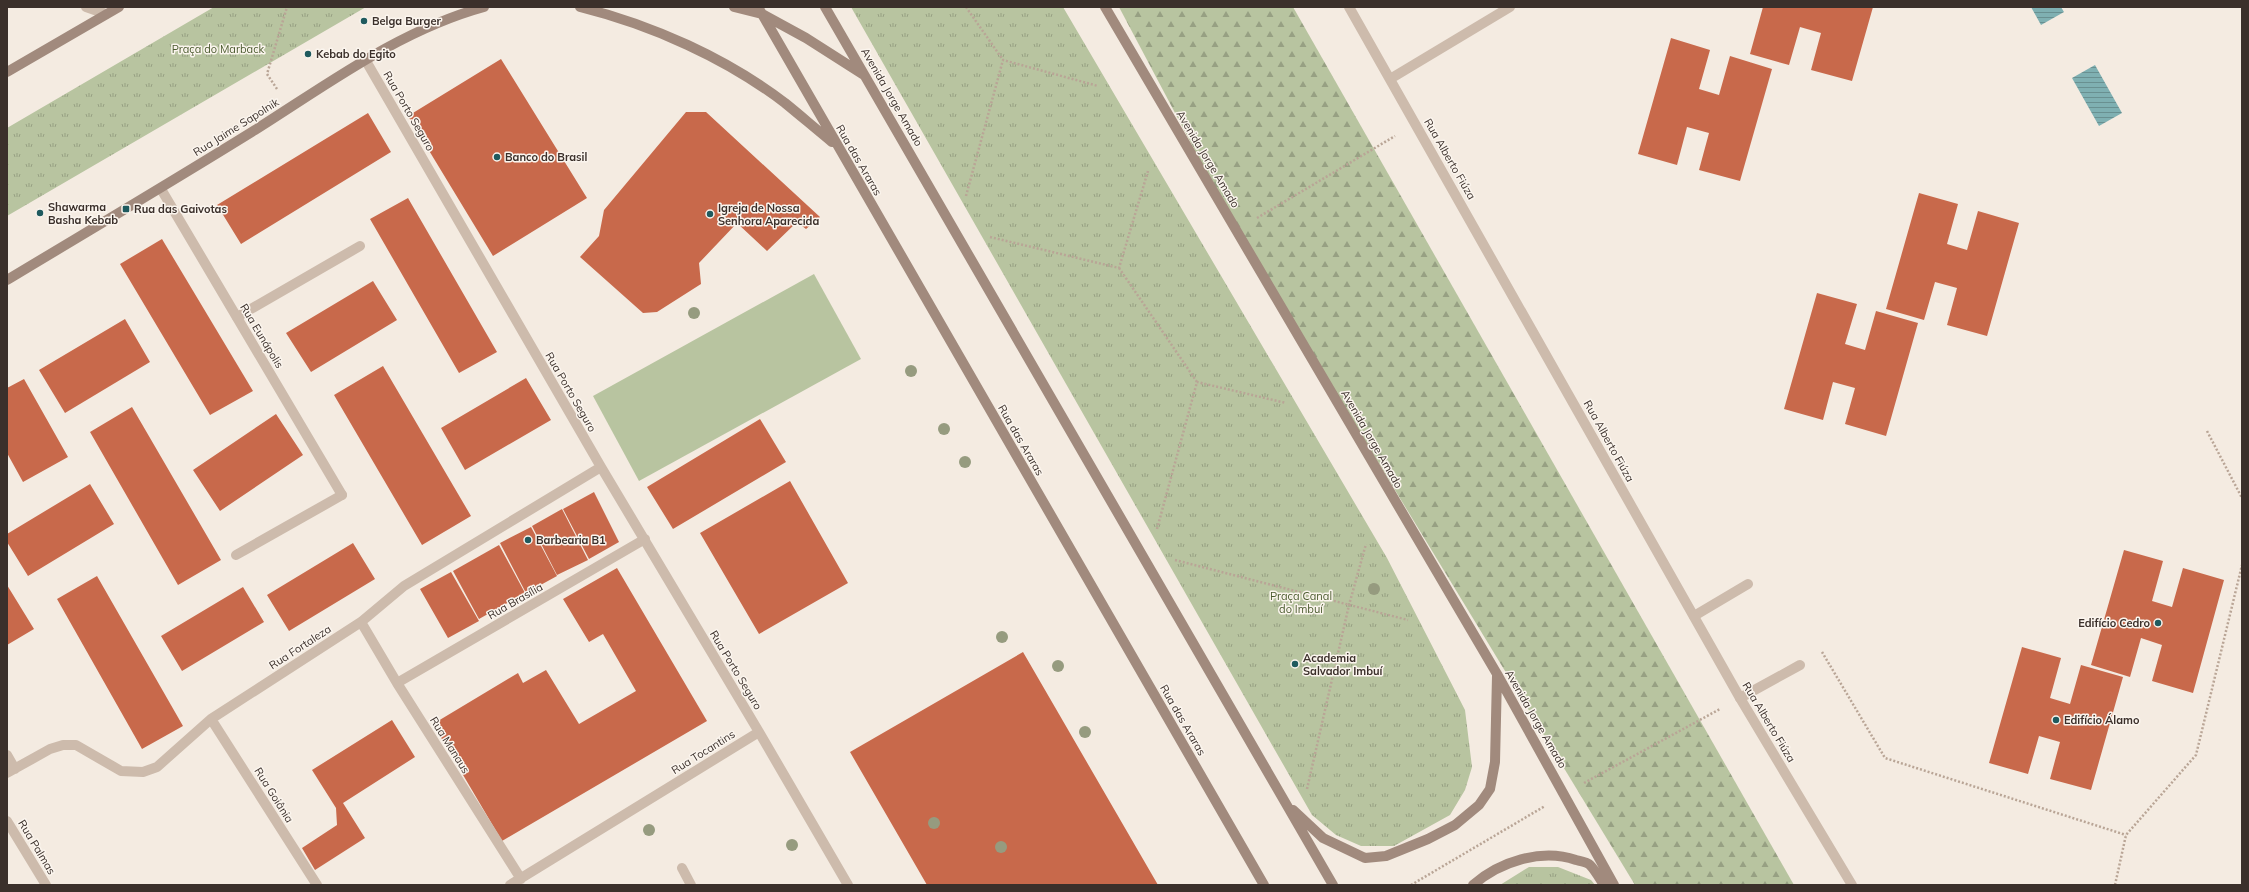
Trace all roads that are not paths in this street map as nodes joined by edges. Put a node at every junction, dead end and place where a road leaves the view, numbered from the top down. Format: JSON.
{"nodes":[{"id":1,"x":86,"y":7,"type":"edge"},
{"id":2,"x":119,"y":7,"type":"edge"},
{"id":3,"x":484,"y":7,"type":"edge"},
{"id":4,"x":580,"y":7,"type":"edge"},
{"id":5,"x":734,"y":7,"type":"edge"},
{"id":6,"x":825,"y":7,"type":"edge"},
{"id":7,"x":1105,"y":7,"type":"edge"},
{"id":8,"x":1349,"y":7,"type":"edge"},
{"id":9,"x":1510,"y":7,"type":"edge"},
{"id":10,"x":760,"y":10,"type":"edge"},
{"id":11,"x":106,"y":14,"type":"junction"},
{"id":12,"x":366,"y":61,"type":"junction"},
{"id":13,"x":7,"y":72,"type":"edge"},
{"id":14,"x":865,"y":76,"type":"junction"},
{"id":15,"x":1390,"y":79,"type":"junction"},
{"id":16,"x":836,"y":145,"type":"junction"},
{"id":17,"x":161,"y":189,"type":"junction"},
{"id":18,"x":360,"y":246,"type":"dead end"},
{"id":19,"x":7,"y":280,"type":"edge"},
{"id":20,"x":237,"y":317,"type":"junction"},
{"id":21,"x":601,"y":467,"type":"junction"},
{"id":22,"x":645,"y":539,"type":"junction"},
{"id":23,"x":236,"y":555,"type":"dead end"},
{"id":24,"x":1748,"y":584,"type":"dead end"},
{"id":25,"x":1694,"y":616,"type":"junction"},
{"id":26,"x":361,"y":622,"type":"junction"},
{"id":27,"x":1800,"y":665,"type":"dead end"},
{"id":28,"x":1497,"y":674,"type":"junction"},
{"id":29,"x":397,"y":683,"type":"junction"},
{"id":30,"x":1740,"y":698,"type":"junction"},
{"id":31,"x":211,"y":719,"type":"junction"},
{"id":32,"x":759,"y":732,"type":"junction"},
{"id":33,"x":7,"y":755,"type":"edge"},
{"id":34,"x":11,"y":771,"type":"edge"},
{"id":35,"x":1286,"y":804,"type":"junction"},
{"id":36,"x":7,"y":821,"type":"edge"},
{"id":37,"x":682,"y":868,"type":"dead end"},
{"id":38,"x":521,"y":878,"type":"junction"},
{"id":39,"x":46,"y":885,"type":"edge"},
{"id":40,"x":317,"y":885,"type":"edge"},
{"id":41,"x":510,"y":885,"type":"edge"},
{"id":42,"x":691,"y":885,"type":"edge"},
{"id":43,"x":848,"y":885,"type":"edge"},
{"id":44,"x":1264,"y":885,"type":"edge"},
{"id":45,"x":1333,"y":885,"type":"edge"},
{"id":46,"x":1473,"y":885,"type":"edge"},
{"id":47,"x":1604,"y":885,"type":"edge"},
{"id":48,"x":1614,"y":885,"type":"edge"},
{"id":49,"x":1852,"y":885,"type":"edge"}],
"edges":[{"from":1,"to":11,"type":"street"},
{"from":2,"to":11,"type":"main road"},
{"from":3,"to":12,"type":"main road","name":"Rua Jaime Sapolnik"},
{"from":4,"to":16,"type":"main road"},
{"from":5,"to":10,"type":"main road"},
{"from":6,"to":14,"type":"main road","name":"Avenida Jorge Amado"},
{"from":7,"to":28,"type":"main road","name":"Avenida Jorge Amado"},
{"from":8,"to":15,"type":"street","name":"Rua Alberto Fiúza"},
{"from":9,"to":15,"type":"street"},
{"from":10,"to":14,"type":"main road"},
{"from":10,"to":16,"type":"main road","name":"Rua das Araras"},
{"from":11,"to":13,"type":"main road"},
{"from":12,"to":17,"type":"main road","name":"Rua Jaime Sapolnik"},
{"from":12,"to":21,"type":"street","name":"Rua Porto Seguro"},
{"from":14,"to":35,"type":"main road","name":"Avenida Jorge Amado"},
{"from":15,"to":25,"type":"street","name":"Rua Alberto Fiúza"},
{"from":16,"to":44,"type":"main road","name":"Rua das Araras"},
{"from":17,"to":19,"type":"main road","name":"Rua Jaime Sapolnik"},
{"from":17,"to":20,"type":"street","name":"Rua Eunápolis"},
{"from":18,"to":20,"type":"street"},
{"from":20,"to":23,"type":"street","name":"Rua Eunápolis"},
{"from":21,"to":22,"type":"street","name":"Rua Porto Seguro"},
{"from":21,"to":26,"type":"street","name":"Rua Fortaleza"},
{"from":22,"to":29,"type":"street","name":"Rua Brasília"},
{"from":22,"to":32,"type":"street","name":"Rua Porto Seguro"},
{"from":24,"to":25,"type":"street"},
{"from":25,"to":30,"type":"street","name":"Rua Alberto Fiúza"},
{"from":26,"to":29,"type":"street","name":"Rua Manaus"},
{"from":26,"to":31,"type":"street","name":"Rua Fortaleza"},
{"from":27,"to":30,"type":"street"},
{"from":28,"to":35,"type":"main road"},
{"from":28,"to":48,"type":"main road","name":"Avenida Jorge Amado"},
{"from":29,"to":38,"type":"street","name":"Rua Manaus"},
{"from":30,"to":49,"type":"street","name":"Rua Alberto Fiúza"},
{"from":31,"to":34,"type":"street","name":"Rua Fortaleza"},
{"from":31,"to":40,"type":"street","name":"Rua Goiânia"},
{"from":32,"to":38,"type":"street","name":"Rua Tocantins"},
{"from":32,"to":43,"type":"street"},
{"from":33,"to":34,"type":"street"},
{"from":35,"to":45,"type":"main road","name":"Avenida Jorge Amado"},
{"from":36,"to":39,"type":"street","name":"Rua Palmas"},
{"from":37,"to":42,"type":"street"},
{"from":38,"to":41,"type":"street","name":"Rua Tocantins"},
{"from":46,"to":47,"type":"main road"}]}
